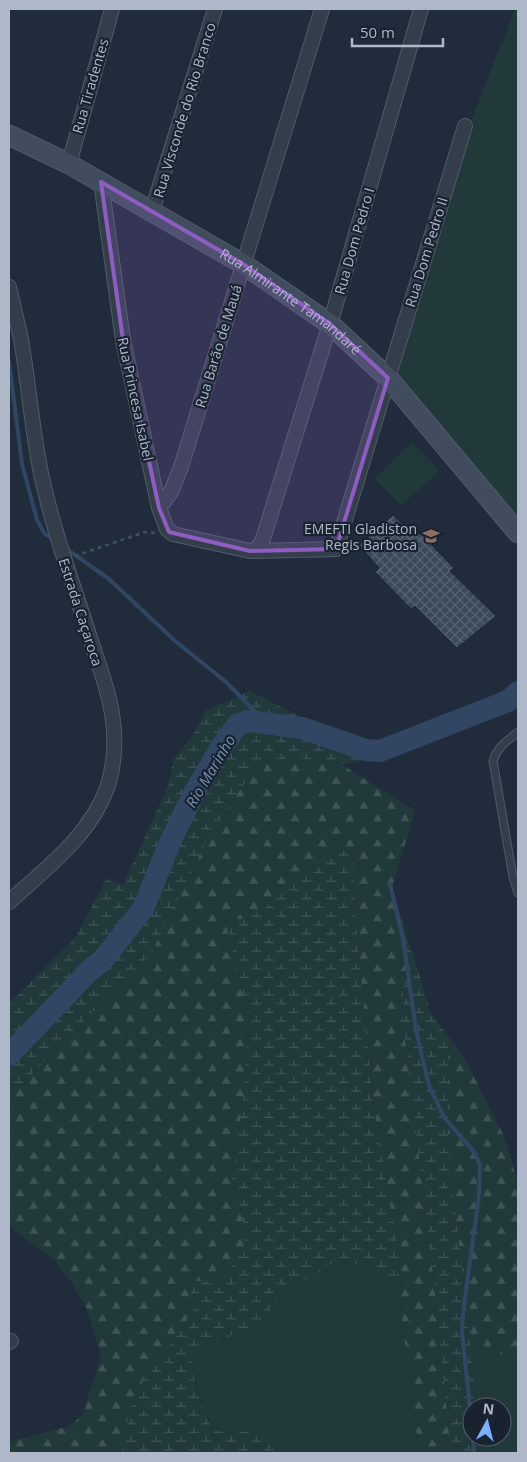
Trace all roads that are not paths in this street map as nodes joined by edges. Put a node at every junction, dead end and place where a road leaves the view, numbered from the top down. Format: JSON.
{"nodes":[{"id":1,"x":112,"y":9,"type":"edge"},
{"id":2,"x":215,"y":9,"type":"edge"},
{"id":3,"x":322,"y":9,"type":"edge"},
{"id":4,"x":421,"y":9,"type":"edge"},
{"id":5,"x":465,"y":126,"type":"dead end"},
{"id":6,"x":9,"y":135,"type":"edge"},
{"id":7,"x":69,"y":164,"type":"junction"},
{"id":8,"x":101,"y":182,"type":"junction"},
{"id":9,"x":152,"y":211,"type":"junction"},
{"id":10,"x":243,"y":264,"type":"junction"},
{"id":11,"x":9,"y":287,"type":"edge"},
{"id":12,"x":330,"y":324,"type":"junction"},
{"id":13,"x":388,"y":378,"type":"junction"},
{"id":14,"x":159,"y":508,"type":"junction"},
{"id":15,"x":518,"y":533,"type":"edge"},
{"id":16,"x":250,"y":551,"type":"junction"},
{"id":17,"x":518,"y":732,"type":"edge"},
{"id":18,"x":518,"y":893,"type":"edge"},
{"id":19,"x":9,"y":902,"type":"edge"}],
"edges":[{"from":1,"to":7,"type":"street","name":"Rua Tiradentes"},
{"from":2,"to":9,"type":"street","name":"Rua Visconde do Rio Branco"},
{"from":3,"to":10,"type":"street","name":"Rua Barão de Mauá"},
{"from":4,"to":12,"type":"street","name":"Rua Dom Pedro I"},
{"from":5,"to":13,"type":"street","name":"Rua Dom Pedro II"},
{"from":6,"to":7,"type":"main road","name":"Rua Almirante Tamandaré"},
{"from":7,"to":8,"type":"main road","name":"Rua Almirante Tamandaré"},
{"from":8,"to":9,"type":"main road","name":"Rua Almirante Tamandaré"},
{"from":8,"to":14,"type":"street","name":"Rua Princesa Isabel"},
{"from":9,"to":10,"type":"main road","name":"Rua Almirante Tamandaré"},
{"from":10,"to":12,"type":"main road","name":"Rua Almirante Tamandaré"},
{"from":10,"to":14,"type":"street","name":"Rua Barão de Mauá"},
{"from":11,"to":19,"type":"street","name":"Estrada Caçaroca"},
{"from":12,"to":13,"type":"main road","name":"Rua Almirante Tamandaré"},
{"from":12,"to":16,"type":"street","name":"Rua Dom Pedro I"},
{"from":13,"to":15,"type":"main road","name":"Rua Almirante Tamandaré"},
{"from":13,"to":16,"type":"street","name":"Rua Dom Pedro II"},
{"from":14,"to":16,"type":"street","name":"Rua Princesa Isabel"},
{"from":17,"to":18,"type":"lane"}]}
